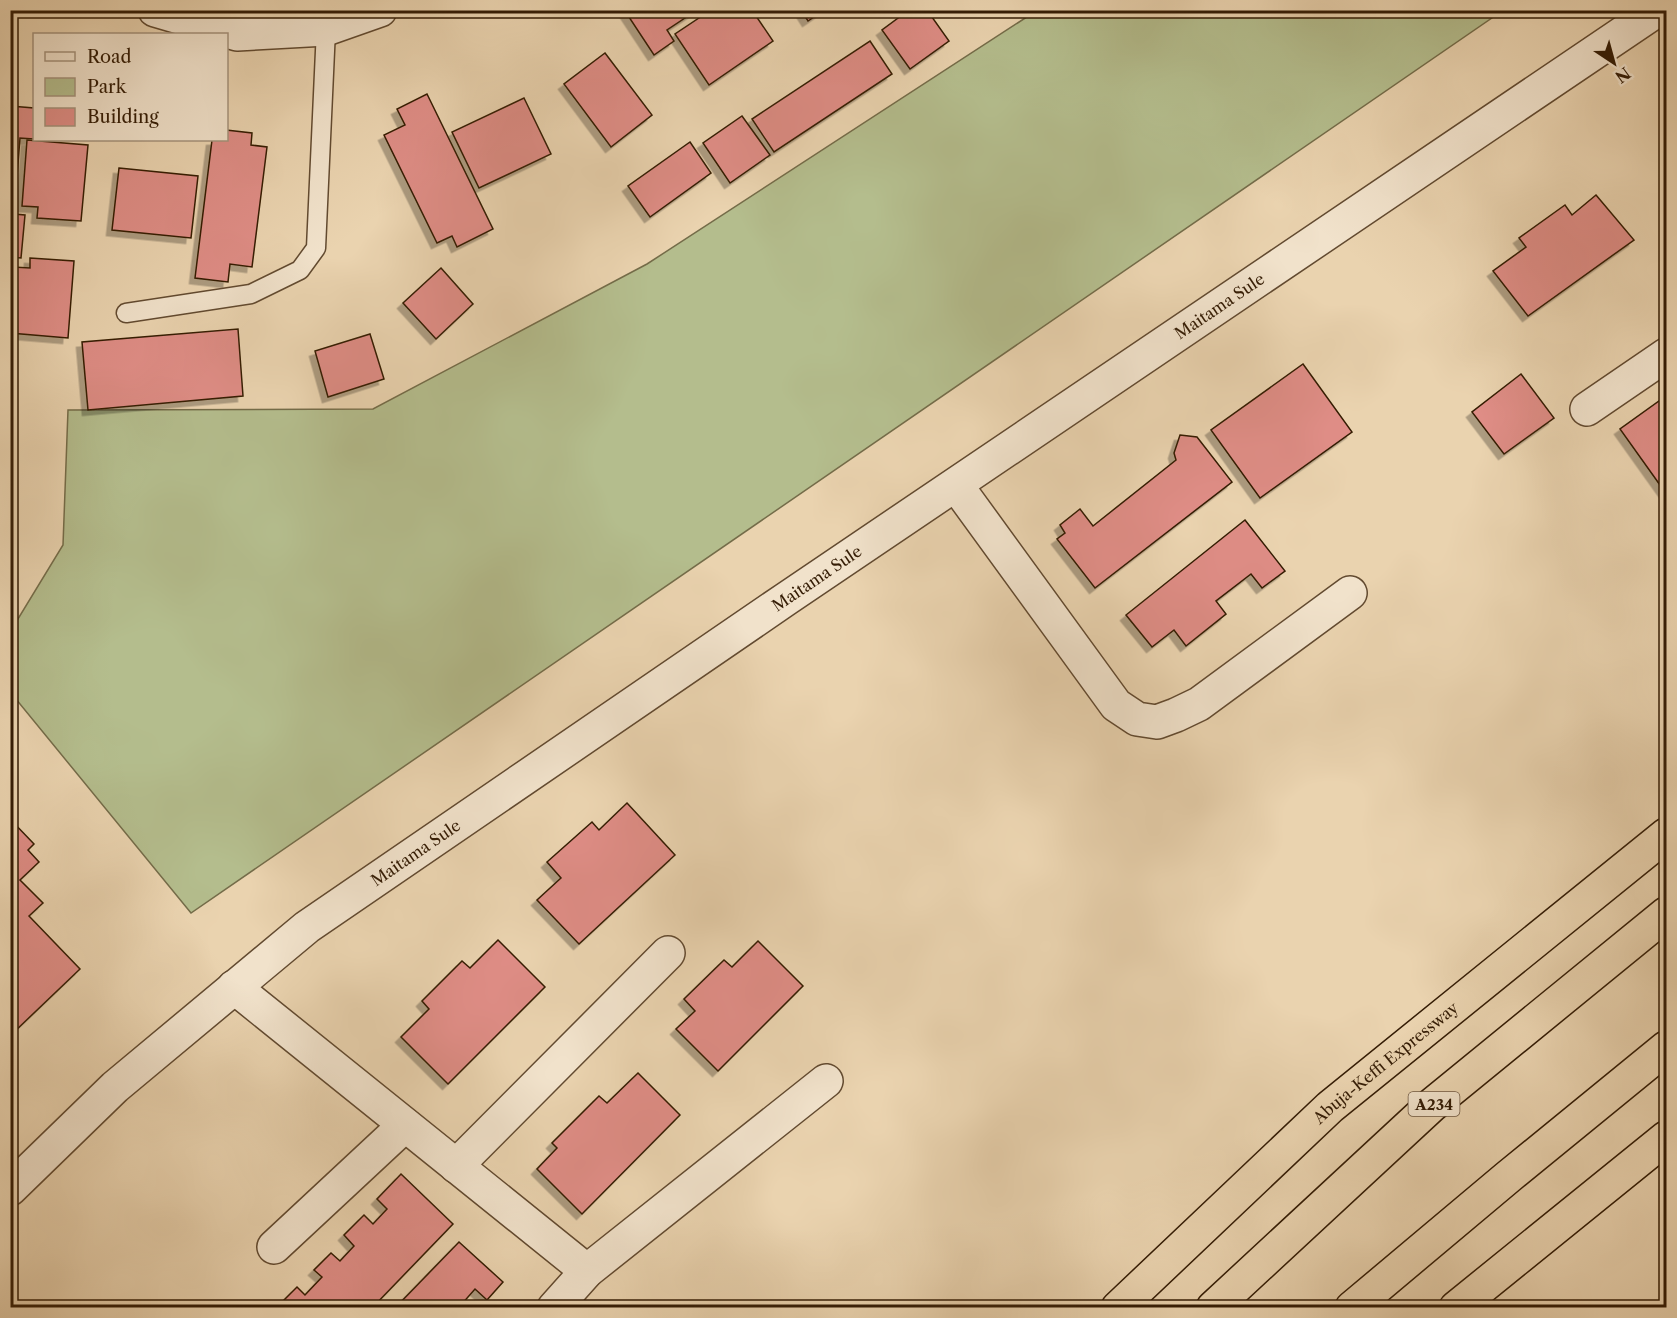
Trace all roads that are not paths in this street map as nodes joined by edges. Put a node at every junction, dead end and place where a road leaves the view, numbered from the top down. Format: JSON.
{"nodes":[{"id":1,"x":155,"y":10,"type":"edge"},
{"id":2,"x":380,"y":10,"type":"edge"},
{"id":3,"x":1657,"y":10,"type":"edge"},
{"id":4,"x":326,"y":29,"type":"junction"},
{"id":5,"x":126,"y":313,"type":"dead end"},
{"id":6,"x":1666,"y":355,"type":"edge"},
{"id":7,"x":1587,"y":409,"type":"dead end"},
{"id":8,"x":956,"y":485,"type":"junction"},
{"id":9,"x":1350,"y":593,"type":"dead end"},
{"id":10,"x":1666,"y":835,"type":"edge"},
{"id":11,"x":1666,"y":915,"type":"edge"},
{"id":12,"x":668,"y":952,"type":"dead end"},
{"id":13,"x":234,"y":987,"type":"junction"},
{"id":14,"x":1666,"y":1048,"type":"edge"},
{"id":15,"x":826,"y":1081,"type":"dead end"},
{"id":16,"x":405,"y":1125,"type":"junction"},
{"id":17,"x":1666,"y":1138,"type":"edge"},
{"id":18,"x":456,"y":1166,"type":"junction"},
{"id":19,"x":10,"y":1189,"type":"edge"},
{"id":20,"x":274,"y":1247,"type":"dead end"},
{"id":21,"x":587,"y":1271,"type":"junction"},
{"id":22,"x":554,"y":1308,"type":"edge"},
{"id":23,"x":1118,"y":1308,"type":"edge"},
{"id":24,"x":1213,"y":1308,"type":"edge"},
{"id":25,"x":1352,"y":1308,"type":"edge"},
{"id":26,"x":1456,"y":1308,"type":"edge"}],
"edges":[{"from":1,"to":4,"type":"street"},
{"from":2,"to":4,"type":"street"},
{"from":3,"to":8,"type":"street","name":"Maitama Sule"},
{"from":4,"to":5,"type":"lane"},
{"from":6,"to":7,"type":"street"},
{"from":8,"to":9,"type":"street"},
{"from":8,"to":13,"type":"street","name":"Maitama Sule"},
{"from":10,"to":23,"type":"highway","name":"Abuja-Keffi Expressway"},
{"from":11,"to":24,"type":"highway","number":"A234"},
{"from":12,"to":18,"type":"street"},
{"from":13,"to":16,"type":"street"},
{"from":13,"to":19,"type":"street","name":"Maitama Sule"},
{"from":14,"to":25,"type":"highway"},
{"from":15,"to":21,"type":"street"},
{"from":16,"to":18,"type":"street"},
{"from":16,"to":20,"type":"street"},
{"from":17,"to":26,"type":"highway"},
{"from":18,"to":21,"type":"street"},
{"from":21,"to":22,"type":"street"}]}
